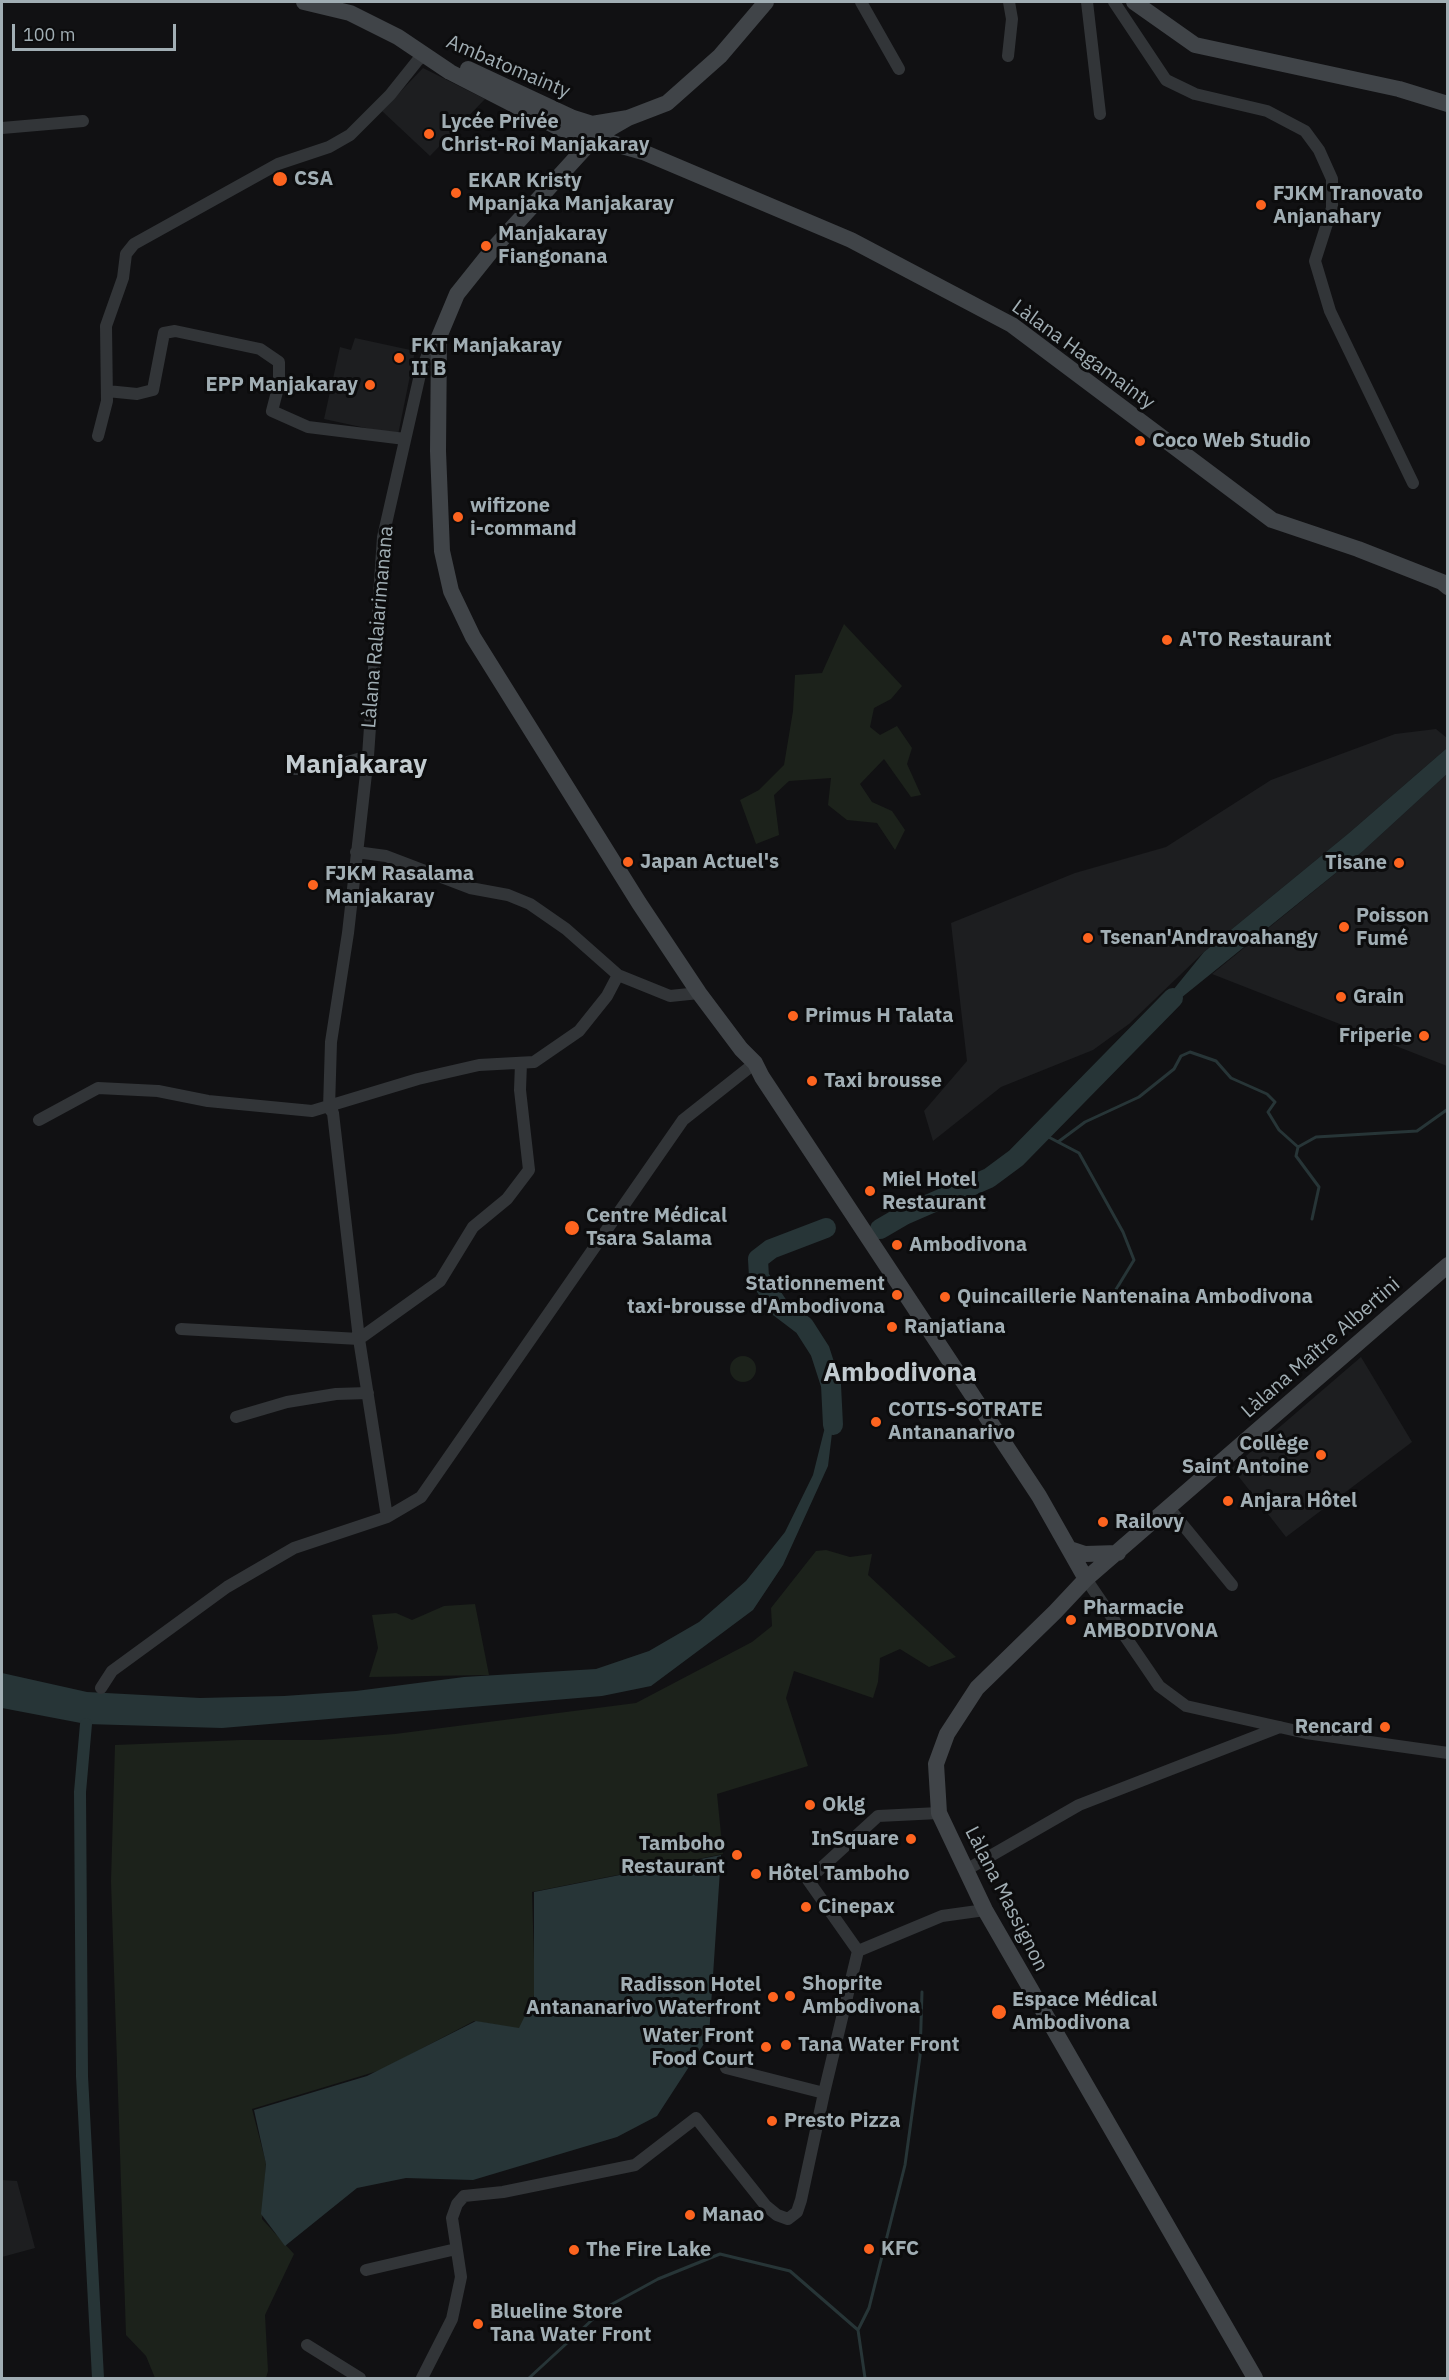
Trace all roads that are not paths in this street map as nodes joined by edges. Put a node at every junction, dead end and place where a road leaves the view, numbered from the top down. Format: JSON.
{"nodes":[{"id":1,"x":304,"y":2,"type":"edge"},
{"id":2,"x":766,"y":2,"type":"edge"},
{"id":3,"x":861,"y":2,"type":"edge"},
{"id":4,"x":1009,"y":2,"type":"edge"},
{"id":5,"x":1087,"y":2,"type":"edge"},
{"id":6,"x":1114,"y":2,"type":"edge"},
{"id":7,"x":1134,"y":2,"type":"edge"},
{"id":8,"x":425,"y":55,"type":"junction"},
{"id":9,"x":1008,"y":56,"type":"dead end"},
{"id":10,"x":899,"y":69,"type":"dead end"},
{"id":11,"x":1448,"y":104,"type":"edge"},
{"id":12,"x":645,"y":112,"type":"junction"},
{"id":13,"x":1100,"y":114,"type":"dead end"},
{"id":14,"x":573,"y":118,"type":"junction"},
{"id":15,"x":628,"y":118,"type":"junction"},
{"id":16,"x":83,"y":121,"type":"dead end"},
{"id":17,"x":2,"y":128,"type":"edge"},
{"id":18,"x":560,"y":128,"type":"junction"},
{"id":19,"x":589,"y":135,"type":"junction"},
{"id":20,"x":616,"y":142,"type":"junction"},
{"id":21,"x":643,"y":152,"type":"junction"},
{"id":22,"x":561,"y":172,"type":"junction"},
{"id":23,"x":439,"y":337,"type":"junction"},
{"id":24,"x":107,"y":391,"type":"junction"},
{"id":25,"x":98,"y":436,"type":"dead end"},
{"id":26,"x":405,"y":439,"type":"junction"},
{"id":27,"x":1413,"y":483,"type":"dead end"},
{"id":28,"x":1448,"y":587,"type":"edge"},
{"id":29,"x":368,"y":756,"type":"junction"},
{"id":30,"x":294,"y":769,"type":"dead end"},
{"id":31,"x":356,"y":852,"type":"junction"},
{"id":32,"x":618,"y":975,"type":"junction"},
{"id":33,"x":699,"y":993,"type":"junction"},
{"id":34,"x":521,"y":1063,"type":"junction"},
{"id":35,"x":752,"y":1065,"type":"junction"},
{"id":36,"x":329,"y":1108,"type":"junction"},
{"id":37,"x":39,"y":1120,"type":"dead end"},
{"id":38,"x":1448,"y":1265,"type":"edge"},
{"id":39,"x":181,"y":1329,"type":"dead end"},
{"id":40,"x":359,"y":1339,"type":"junction"},
{"id":41,"x":368,"y":1393,"type":"junction"},
{"id":42,"x":236,"y":1417,"type":"dead end"},
{"id":43,"x":1169,"y":1508,"type":"junction"},
{"id":44,"x":387,"y":1517,"type":"junction"},
{"id":45,"x":1070,"y":1550,"type":"junction"},
{"id":46,"x":1119,"y":1553,"type":"junction"},
{"id":47,"x":1086,"y":1579,"type":"junction"},
{"id":48,"x":1232,"y":1585,"type":"dead end"},
{"id":49,"x":101,"y":1688,"type":"dead end"},
{"id":50,"x":1280,"y":1727,"type":"junction"},
{"id":51,"x":1448,"y":1753,"type":"edge"},
{"id":52,"x":939,"y":1813,"type":"junction"},
{"id":53,"x":966,"y":1870,"type":"junction"},
{"id":54,"x":985,"y":1910,"type":"junction"},
{"id":55,"x":858,"y":1951,"type":"junction"},
{"id":56,"x":726,"y":2068,"type":"dead end"},
{"id":57,"x":824,"y":2093,"type":"junction"},
{"id":58,"x":456,"y":2249,"type":"junction"},
{"id":59,"x":366,"y":2270,"type":"dead end"},
{"id":60,"x":307,"y":2345,"type":"dead end"},
{"id":61,"x":360,"y":2379,"type":"edge"},
{"id":62,"x":422,"y":2379,"type":"edge"},
{"id":63,"x":1256,"y":2379,"type":"edge"}],
"edges":[{"from":1,"to":8,"type":"main road","name":"Ambatomainty"},
{"from":2,"to":12,"type":"main road"},
{"from":3,"to":10,"type":"street"},
{"from":4,"to":9,"type":"street"},
{"from":5,"to":13,"type":"street"},
{"from":6,"to":27,"type":"street"},
{"from":7,"to":11,"type":"main road"},
{"from":8,"to":14,"type":"main road","name":"Ambatomainty"},
{"from":8,"to":18,"type":"main road","name":"Ambatomainty"},
{"from":8,"to":24,"type":"street"},
{"from":12,"to":15,"type":"main road"},
{"from":12,"to":21,"type":"main road"},
{"from":14,"to":15,"type":"main road"},
{"from":14,"to":19,"type":"main road"},
{"from":15,"to":19,"type":"main road"},
{"from":16,"to":17,"type":"street"},
{"from":18,"to":19,"type":"main road","name":"Ambatomainty"},
{"from":18,"to":22,"type":"main road"},
{"from":19,"to":20,"type":"main road","name":"Làlana Hagamainty"},
{"from":19,"to":22,"type":"main road"},
{"from":20,"to":21,"type":"main road","name":"Làlana Hagamainty"},
{"from":20,"to":22,"type":"main road"},
{"from":21,"to":28,"type":"main road","name":"Làlana Hagamainty"},
{"from":22,"to":23,"type":"main road"},
{"from":23,"to":26,"type":"street","name":"Làlana Ralaiarimanana"},
{"from":23,"to":33,"type":"main road"},
{"from":24,"to":25,"type":"street"},
{"from":24,"to":26,"type":"street"},
{"from":26,"to":29,"type":"street","name":"Làlana Ralaiarimanana"},
{"from":29,"to":30,"type":"street"},
{"from":29,"to":31,"type":"street","name":"Làlana Ralaiarimanana"},
{"from":31,"to":32,"type":"street"},
{"from":31,"to":36,"type":"street","name":"Làlana Ralaiarimanana"},
{"from":32,"to":33,"type":"street"},
{"from":32,"to":34,"type":"street"},
{"from":33,"to":35,"type":"main road"},
{"from":34,"to":36,"type":"street"},
{"from":34,"to":40,"type":"street"},
{"from":35,"to":44,"type":"street"},
{"from":35,"to":45,"type":"main road"},
{"from":36,"to":37,"type":"street"},
{"from":36,"to":40,"type":"street","name":"Làlana Ralaiarimanana"},
{"from":38,"to":43,"type":"main road","name":"Làlana Maître Albertini"},
{"from":39,"to":40,"type":"street"},
{"from":40,"to":41,"type":"street","name":"Làlana Ralaiarimanana"},
{"from":41,"to":42,"type":"street"},
{"from":41,"to":44,"type":"street","name":"Làlana Ralaiarimanana"},
{"from":43,"to":46,"type":"main road","name":"Làlana Maître Albertini"},
{"from":43,"to":48,"type":"street"},
{"from":44,"to":49,"type":"street"},
{"from":45,"to":46,"type":"main road"},
{"from":45,"to":47,"type":"main road"},
{"from":46,"to":47,"type":"main road","name":"Làlana Maître Albertini"},
{"from":47,"to":50,"type":"street"},
{"from":47,"to":52,"type":"main road","name":"Làlana Massignon"},
{"from":50,"to":51,"type":"street"},
{"from":50,"to":53,"type":"street"},
{"from":52,"to":53,"type":"main road","name":"Làlana Massignon"},
{"from":52,"to":55,"type":"street"},
{"from":53,"to":54,"type":"main road","name":"Làlana Massignon"},
{"from":54,"to":55,"type":"street"},
{"from":54,"to":63,"type":"main road","name":"Làlana Massignon"},
{"from":55,"to":57,"type":"street"},
{"from":56,"to":57,"type":"street"},
{"from":57,"to":58,"type":"street"},
{"from":58,"to":59,"type":"street"},
{"from":58,"to":62,"type":"street"},
{"from":60,"to":61,"type":"street"}]}
